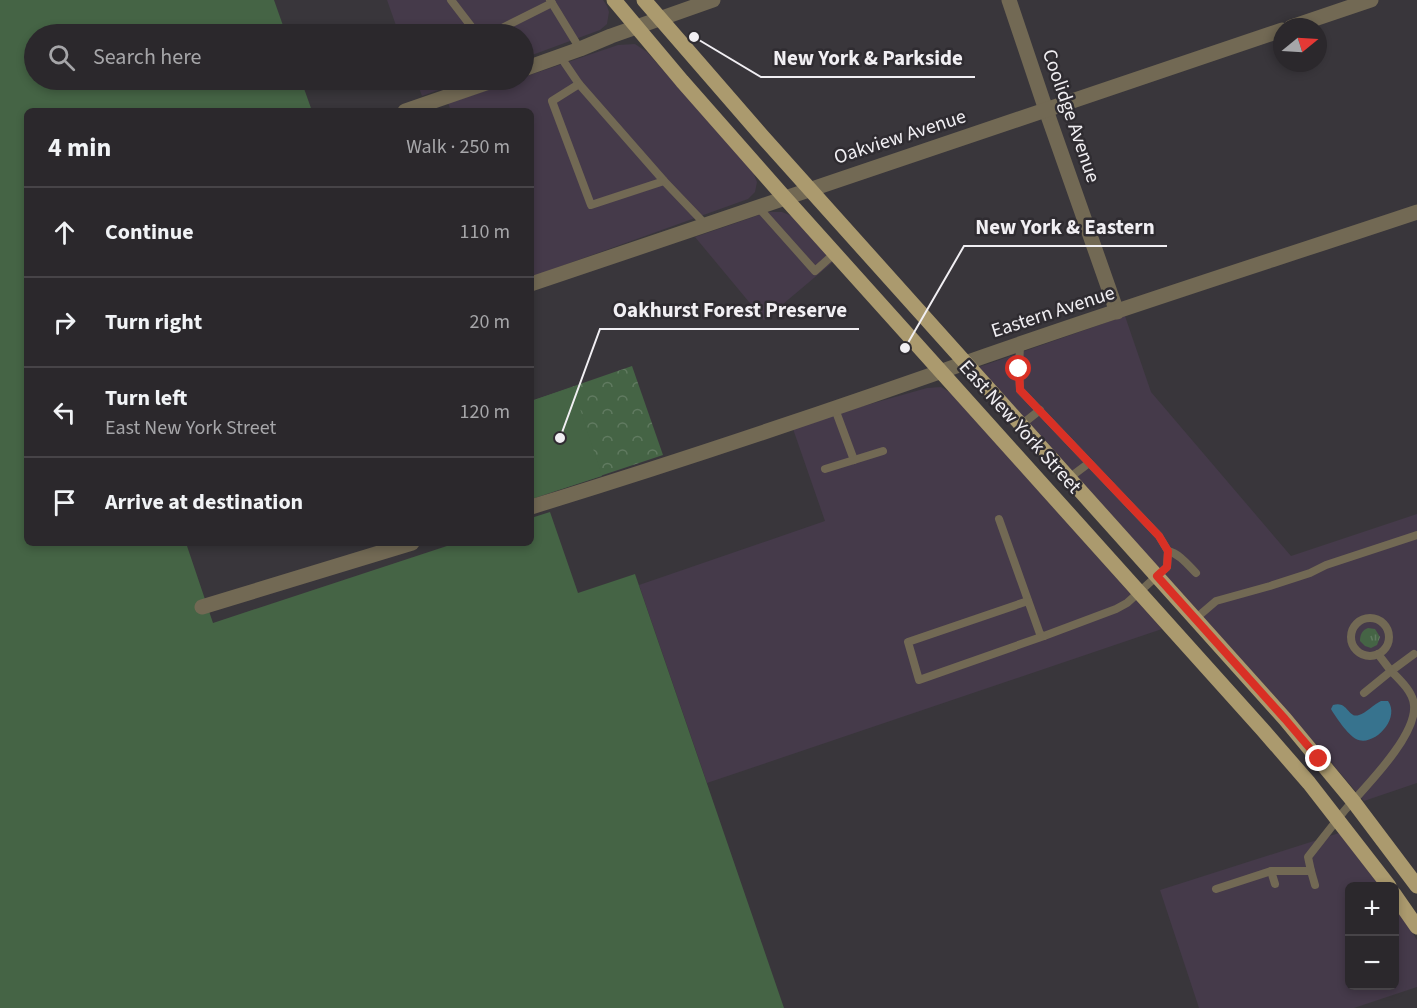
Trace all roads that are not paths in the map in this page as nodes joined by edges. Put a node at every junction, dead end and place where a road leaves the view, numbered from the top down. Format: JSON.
{"nodes":[{"id":1,"x":451,"y":0,"type":"edge"},
{"id":2,"x":614,"y":0,"type":"edge"},
{"id":3,"x":644,"y":0,"type":"edge"},
{"id":4,"x":713,"y":0,"type":"edge"},
{"id":5,"x":1009,"y":0,"type":"edge"},
{"id":6,"x":1371,"y":0,"type":"edge"},
{"id":7,"x":551,"y":1,"type":"edge"},
{"id":8,"x":1318,"y":18,"type":"edge"},
{"id":9,"x":659,"y":19,"type":"junction"},
{"id":10,"x":469,"y":24,"type":"edge"},
{"id":11,"x":509,"y":24,"type":"edge"},
{"id":12,"x":636,"y":27,"type":"junction"},
{"id":13,"x":1273,"y":33,"type":"edge"},
{"id":14,"x":580,"y":49,"type":"junction"},
{"id":15,"x":560,"y":56,"type":"junction"},
{"id":16,"x":534,"y":65,"type":"edge"},
{"id":17,"x":579,"y":84,"type":"junction"},
{"id":18,"x":466,"y":90,"type":"edge"},
{"id":19,"x":414,"y":108,"type":"edge"},
{"id":20,"x":1046,"y":110,"type":"junction"},
{"id":21,"x":664,"y":181,"type":"junction"},
{"id":22,"x":811,"y":189,"type":"junction"},
{"id":23,"x":785,"y":198,"type":"junction"},
{"id":24,"x":758,"y":207,"type":"junction"},
{"id":25,"x":1417,"y":212,"type":"edge"},
{"id":26,"x":706,"y":225,"type":"junction"},
{"id":27,"x":835,"y":253,"type":"junction"},
{"id":28,"x":534,"y":283,"type":"edge"},
{"id":29,"x":1117,"y":312,"type":"junction"},
{"id":30,"x":1020,"y":345,"type":"junction"},
{"id":31,"x":966,"y":363,"type":"junction"},
{"id":32,"x":942,"y":372,"type":"junction"},
{"id":33,"x":835,"y":409,"type":"junction"},
{"id":34,"x":1040,"y":410,"type":"junction"},
{"id":35,"x":1021,"y":425,"type":"junction"},
{"id":36,"x":883,"y":451,"type":"dead end"},
{"id":37,"x":854,"y":460,"type":"junction"},
{"id":38,"x":1089,"y":463,"type":"junction"},
{"id":39,"x":825,"y":469,"type":"dead end"},
{"id":40,"x":1069,"y":478,"type":"junction"},
{"id":41,"x":534,"y":506,"type":"edge"},
{"id":42,"x":999,"y":519,"type":"dead end"},
{"id":43,"x":1417,"y":535,"type":"edge"},
{"id":44,"x":402,"y":546,"type":"edge"},
{"id":45,"x":1168,"y":551,"type":"junction"},
{"id":46,"x":1196,"y":573,"type":"dead end"},
{"id":47,"x":1157,"y":576,"type":"junction"},
{"id":48,"x":1139,"y":592,"type":"junction"},
{"id":49,"x":1028,"y":601,"type":"junction"},
{"id":50,"x":201,"y":607,"type":"dead end"},
{"id":51,"x":1195,"y":619,"type":"junction"},
{"id":52,"x":1044,"y":636,"type":"junction"},
{"id":53,"x":1378,"y":654,"type":"junction"},
{"id":54,"x":1414,"y":654,"type":"dead end"},
{"id":55,"x":1391,"y":671,"type":"junction"},
{"id":56,"x":1364,"y":693,"type":"dead end"},
{"id":57,"x":1353,"y":801,"type":"junction"},
{"id":58,"x":1338,"y":819,"type":"junction"},
{"id":59,"x":1271,"y":871,"type":"junction"},
{"id":60,"x":1311,"y":871,"type":"junction"},
{"id":61,"x":1386,"y":882,"type":"edge"},
{"id":62,"x":1275,"y":884,"type":"dead end"},
{"id":63,"x":1315,"y":885,"type":"dead end"},
{"id":64,"x":1417,"y":886,"type":"edge"},
{"id":65,"x":1216,"y":889,"type":"dead end"},
{"id":66,"x":1399,"y":900,"type":"edge"},
{"id":67,"x":1417,"y":927,"type":"edge"}],
"edges":[{"from":1,"to":10,"type":"lane"},
{"from":2,"to":12,"type":"main road","name":"East New York Street"},
{"from":3,"to":9,"type":"main road","name":"East New York Street"},
{"from":4,"to":9,"type":"street"},
{"from":5,"to":20,"type":"street","name":"Coolidge Avenue"},
{"from":6,"to":8,"type":"street"},
{"from":7,"to":11,"type":"lane"},
{"from":7,"to":14,"type":"lane"},
{"from":9,"to":12,"type":"street"},
{"from":9,"to":22,"type":"main road","name":"East New York Street"},
{"from":12,"to":14,"type":"street"},
{"from":12,"to":23,"type":"main road","name":"East New York Street"},
{"from":13,"to":20,"type":"street","name":"Oakview Avenue"},
{"from":14,"to":15,"type":"street"},
{"from":15,"to":16,"type":"street"},
{"from":15,"to":17,"type":"lane"},
{"from":17,"to":21,"type":"lane"},
{"from":17,"to":21,"type":"lane"},
{"from":18,"to":19,"type":"street"},
{"from":20,"to":22,"type":"street","name":"Oakview Avenue"},
{"from":20,"to":29,"type":"street","name":"Coolidge Avenue"},
{"from":21,"to":26,"type":"lane"},
{"from":22,"to":23,"type":"street","name":"Oakview Avenue"},
{"from":22,"to":31,"type":"main road","name":"East New York Street"},
{"from":23,"to":24,"type":"street","name":"Oakview Avenue"},
{"from":23,"to":27,"type":"main road","name":"East New York Street"},
{"from":24,"to":26,"type":"street","name":"Oakview Avenue"},
{"from":24,"to":27,"type":"lane"},
{"from":25,"to":29,"type":"street","name":"Eastern Avenue"},
{"from":26,"to":28,"type":"street","name":"Oakview Avenue"},
{"from":27,"to":32,"type":"main road","name":"East New York Street"},
{"from":29,"to":30,"type":"street","name":"Eastern Avenue"},
{"from":30,"to":31,"type":"street","name":"Eastern Avenue"},
{"from":30,"to":34,"type":"lane"},
{"from":31,"to":32,"type":"street","name":"Eastern Avenue"},
{"from":31,"to":35,"type":"main road","name":"East New York Street"},
{"from":32,"to":33,"type":"street","name":"Eastern Avenue"},
{"from":32,"to":48,"type":"main road","name":"East New York Street"},
{"from":33,"to":37,"type":"lane"},
{"from":33,"to":41,"type":"street","name":"Eastern Avenue"},
{"from":34,"to":35,"type":"lane"},
{"from":34,"to":38,"type":"lane"},
{"from":35,"to":40,"type":"main road","name":"East New York Street"},
{"from":36,"to":37,"type":"lane"},
{"from":37,"to":39,"type":"lane"},
{"from":38,"to":40,"type":"lane"},
{"from":38,"to":45,"type":"lane"},
{"from":40,"to":47,"type":"main road","name":"East New York Street"},
{"from":42,"to":49,"type":"lane"},
{"from":43,"to":51,"type":"lane"},
{"from":44,"to":50,"type":"street"},
{"from":45,"to":46,"type":"lane"},
{"from":45,"to":47,"type":"lane"},
{"from":47,"to":48,"type":"lane"},
{"from":47,"to":51,"type":"main road","name":"East New York Street"},
{"from":48,"to":52,"type":"lane"},
{"from":48,"to":58,"type":"main road","name":"East New York Street"},
{"from":49,"to":52,"type":"lane"},
{"from":49,"to":52,"type":"lane"},
{"from":51,"to":57,"type":"main road","name":"East New York Street"},
{"from":53,"to":53,"type":"lane"},
{"from":53,"to":55,"type":"lane"},
{"from":54,"to":55,"type":"lane"},
{"from":55,"to":56,"type":"lane"},
{"from":55,"to":57,"type":"lane"},
{"from":57,"to":58,"type":"lane"},
{"from":57,"to":64,"type":"main road","name":"East New York Street"},
{"from":58,"to":60,"type":"lane"},
{"from":58,"to":61,"type":"main road","name":"East New York Street"},
{"from":59,"to":60,"type":"lane"},
{"from":59,"to":62,"type":"lane"},
{"from":59,"to":65,"type":"lane"},
{"from":60,"to":63,"type":"lane"},
{"from":66,"to":67,"type":"main road"}]}
